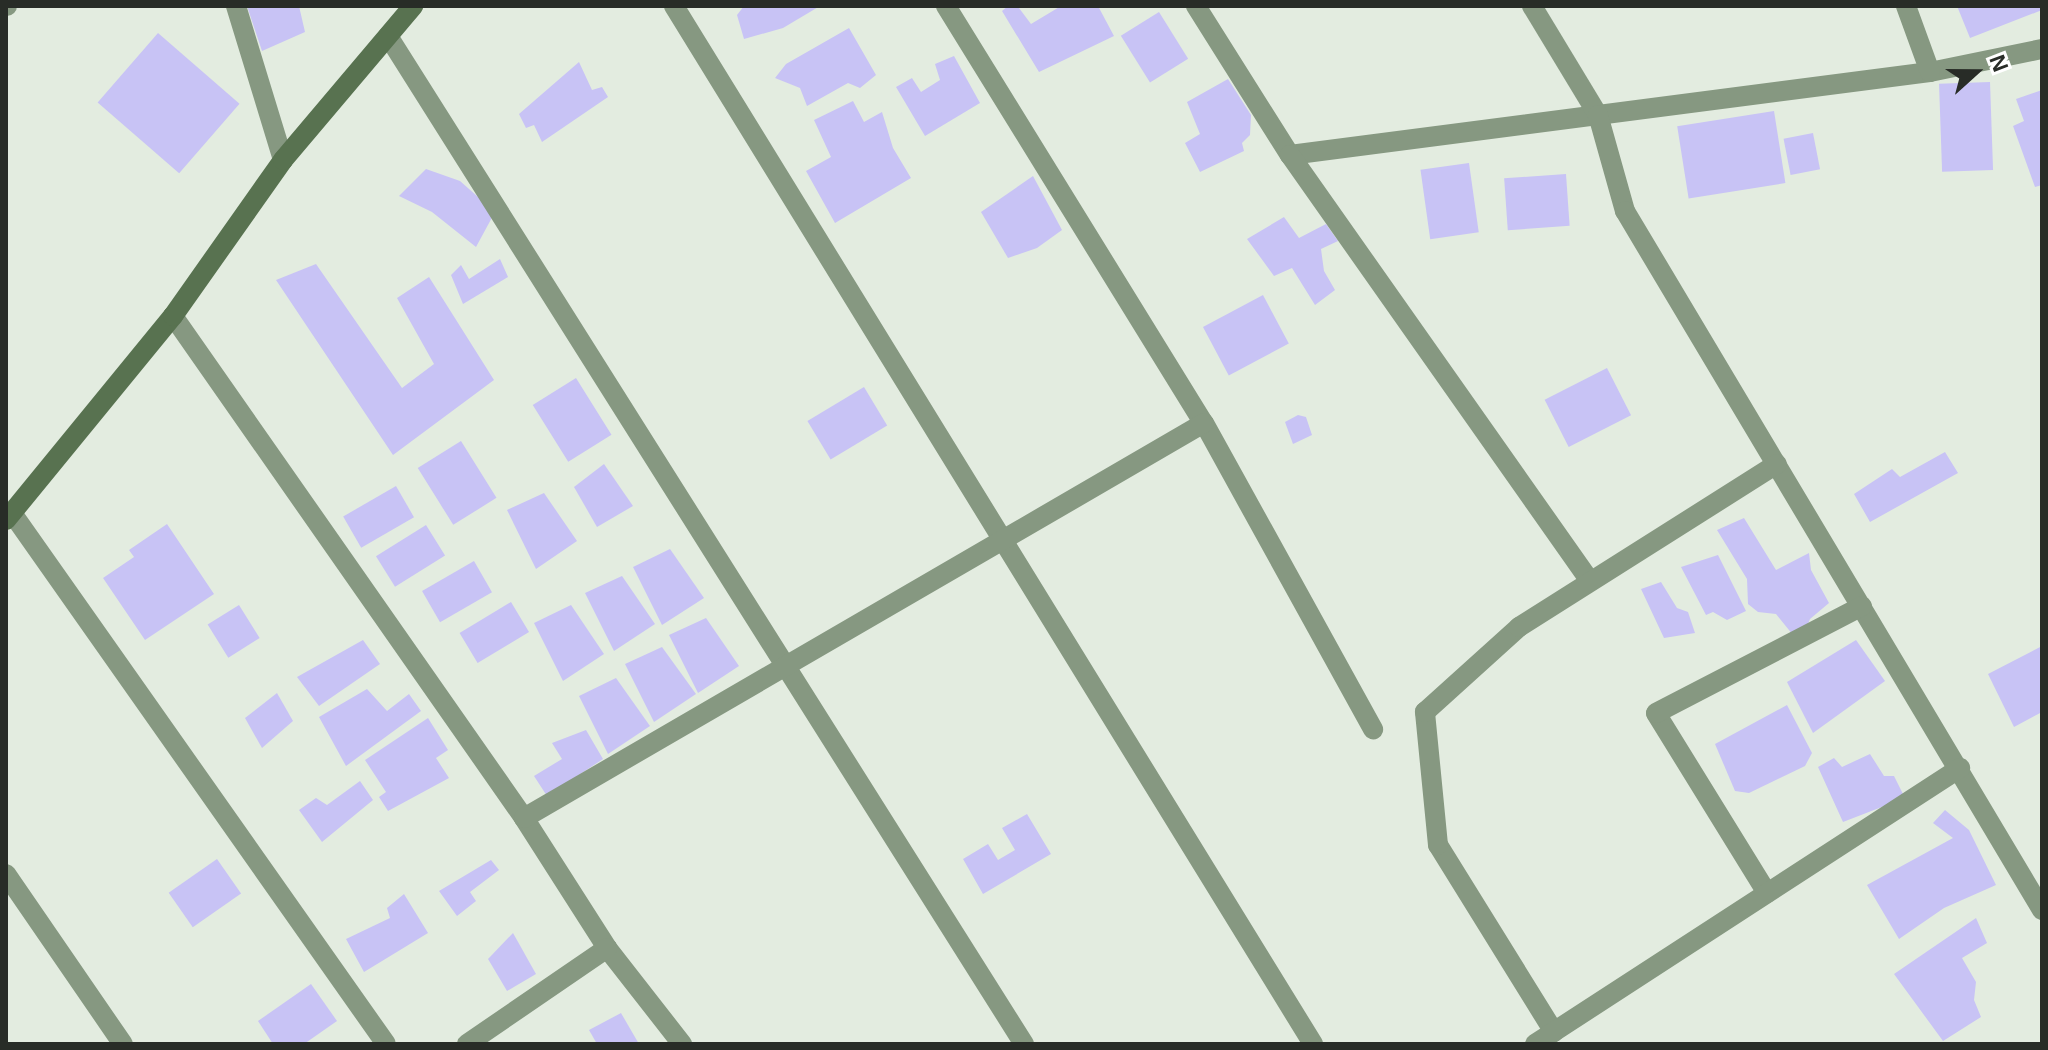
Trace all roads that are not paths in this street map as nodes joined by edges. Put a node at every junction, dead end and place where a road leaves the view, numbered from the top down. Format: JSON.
{"nodes":[{"id":1,"x":236,"y":6,"type":"edge"},
{"id":2,"x":413,"y":6,"type":"edge"},
{"id":3,"x":674,"y":6,"type":"edge"},
{"id":4,"x":946,"y":6,"type":"edge"},
{"id":5,"x":1196,"y":6,"type":"edge"},
{"id":6,"x":1532,"y":6,"type":"edge"},
{"id":7,"x":1906,"y":6,"type":"edge"},
{"id":8,"x":388,"y":36,"type":"junction"},
{"id":9,"x":2042,"y":49,"type":"edge"},
{"id":10,"x":1930,"y":72,"type":"junction"},
{"id":11,"x":1598,"y":115,"type":"junction"},
{"id":12,"x":1290,"y":155,"type":"junction"},
{"id":13,"x":283,"y":160,"type":"junction"},
{"id":14,"x":173,"y":316,"type":"junction"},
{"id":15,"x":1204,"y":423,"type":"junction"},
{"id":16,"x":1777,"y":464,"type":"junction"},
{"id":17,"x":9,"y":516,"type":"edge"},
{"id":18,"x":1002,"y":540,"type":"junction"},
{"id":19,"x":1590,"y":581,"type":"junction"},
{"id":20,"x":1862,"y":606,"type":"junction"},
{"id":21,"x":785,"y":665,"type":"junction"},
{"id":22,"x":1373,"y":729,"type":"dead end"},
{"id":23,"x":1960,"y":768,"type":"junction"},
{"id":24,"x":524,"y":818,"type":"junction"},
{"id":25,"x":6,"y":874,"type":"edge"},
{"id":26,"x":1767,"y":893,"type":"junction"},
{"id":27,"x":2042,"y":910,"type":"edge"},
{"id":28,"x":607,"y":948,"type":"junction"},
{"id":29,"x":1554,"y":1032,"type":"junction"},
{"id":30,"x":123,"y":1044,"type":"edge"},
{"id":31,"x":386,"y":1044,"type":"edge"},
{"id":32,"x":467,"y":1044,"type":"edge"},
{"id":33,"x":682,"y":1044,"type":"edge"},
{"id":34,"x":1024,"y":1044,"type":"edge"},
{"id":35,"x":1313,"y":1044,"type":"edge"},
{"id":36,"x":1535,"y":1044,"type":"edge"}],
"edges":[{"from":1,"to":13,"type":"street"},
{"from":2,"to":8,"type":"main road"},
{"from":3,"to":18,"type":"street"},
{"from":4,"to":15,"type":"street"},
{"from":5,"to":12,"type":"street"},
{"from":6,"to":11,"type":"street"},
{"from":7,"to":10,"type":"street"},
{"from":8,"to":13,"type":"main road"},
{"from":8,"to":21,"type":"street"},
{"from":9,"to":10,"type":"street"},
{"from":10,"to":11,"type":"street"},
{"from":11,"to":12,"type":"street"},
{"from":11,"to":16,"type":"street"},
{"from":12,"to":19,"type":"street"},
{"from":13,"to":14,"type":"main road"},
{"from":14,"to":17,"type":"main road"},
{"from":14,"to":24,"type":"street"},
{"from":15,"to":18,"type":"street"},
{"from":15,"to":22,"type":"street"},
{"from":16,"to":19,"type":"street"},
{"from":16,"to":20,"type":"street"},
{"from":17,"to":31,"type":"street"},
{"from":18,"to":21,"type":"street"},
{"from":18,"to":35,"type":"street"},
{"from":19,"to":29,"type":"street"},
{"from":20,"to":23,"type":"street"},
{"from":20,"to":26,"type":"street"},
{"from":21,"to":24,"type":"street"},
{"from":21,"to":34,"type":"street"},
{"from":23,"to":26,"type":"street"},
{"from":23,"to":27,"type":"street"},
{"from":24,"to":28,"type":"street"},
{"from":25,"to":30,"type":"street"},
{"from":26,"to":29,"type":"street"},
{"from":28,"to":32,"type":"street"},
{"from":28,"to":33,"type":"street"},
{"from":29,"to":36,"type":"street"}]}
